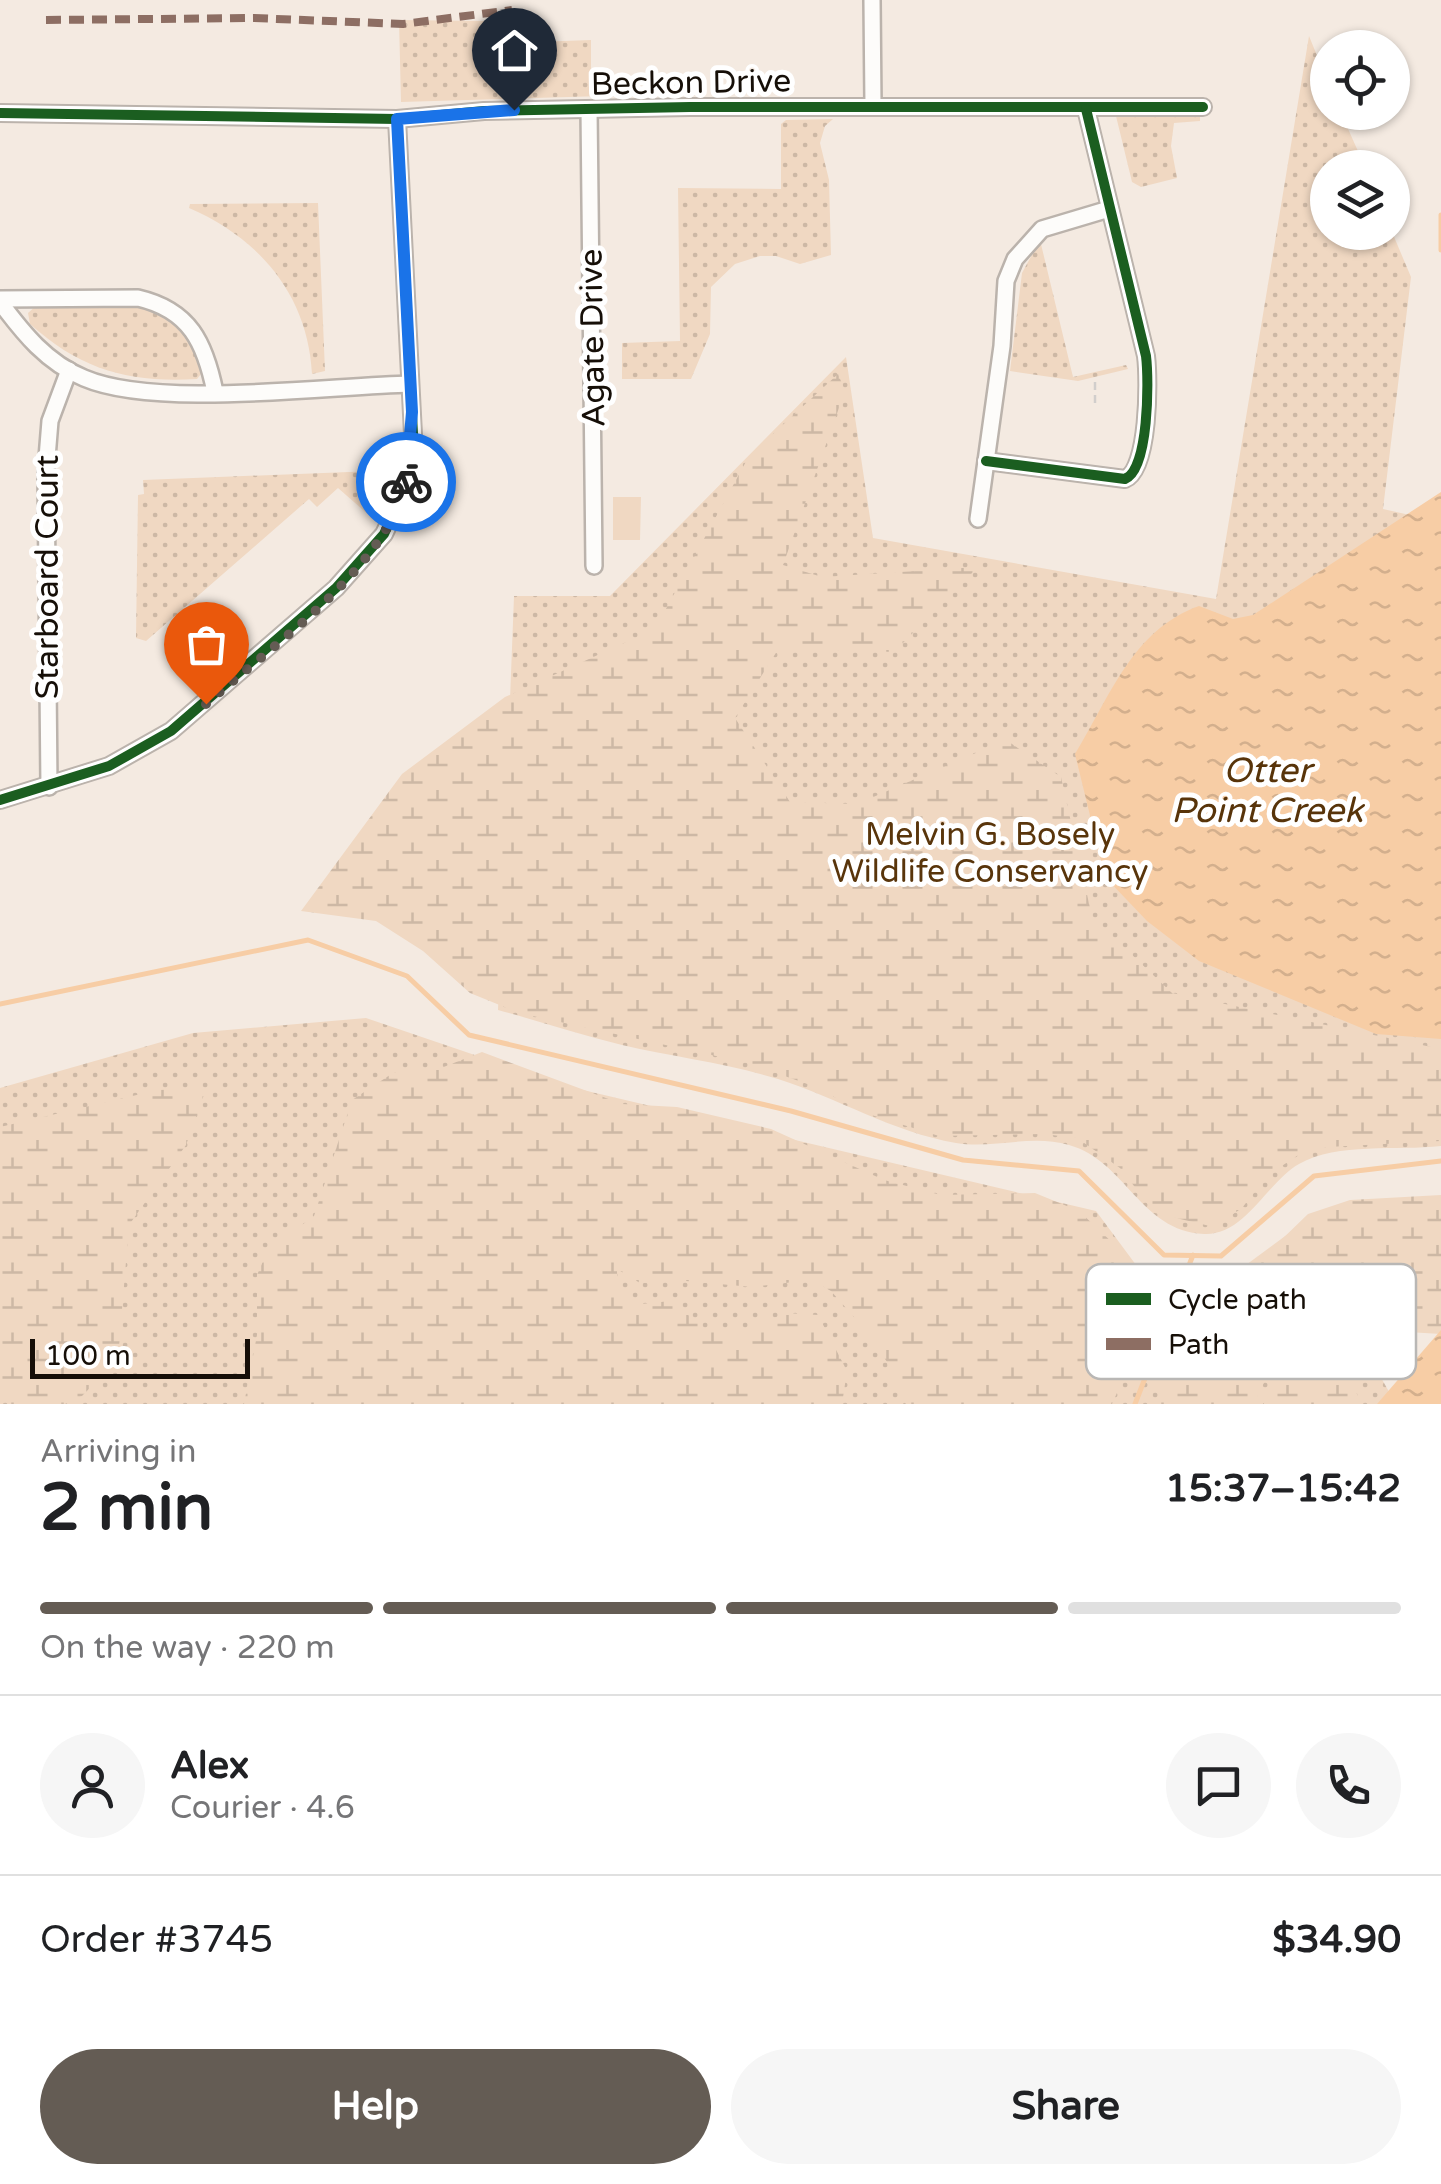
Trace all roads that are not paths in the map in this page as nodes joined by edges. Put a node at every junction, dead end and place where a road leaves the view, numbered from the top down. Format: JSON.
{"nodes":[{"id":1,"x":872,"y":0,"type":"edge"},
{"id":2,"x":873,"y":105,"type":"junction"},
{"id":3,"x":1203,"y":106,"type":"dead end"},
{"id":4,"x":1086,"y":108,"type":"junction"},
{"id":5,"x":589,"y":109,"type":"junction"},
{"id":6,"x":0,"y":113,"type":"edge"},
{"id":7,"x":397,"y":119,"type":"junction"},
{"id":8,"x":1109,"y":209,"type":"junction"},
{"id":9,"x":0,"y":301,"type":"edge"},
{"id":10,"x":69,"y":370,"type":"junction"},
{"id":11,"x":410,"y":384,"type":"junction"},
{"id":12,"x":216,"y":392,"type":"junction"},
{"id":13,"x":986,"y":461,"type":"junction"},
{"id":14,"x":978,"y":518,"type":"dead end"},
{"id":15,"x":594,"y":566,"type":"dead end"},
{"id":16,"x":49,"y":787,"type":"junction"},
{"id":17,"x":0,"y":800,"type":"edge"}],
"edges":[{"from":1,"to":2,"type":"street"},
{"from":2,"to":4,"type":"street","name":"Beckon Drive"},
{"from":2,"to":5,"type":"street","name":"Beckon Drive"},
{"from":3,"to":4,"type":"street","name":"Beckon Drive"},
{"from":4,"to":8,"type":"street"},
{"from":5,"to":7,"type":"street","name":"Beckon Drive"},
{"from":5,"to":15,"type":"street","name":"Agate Drive"},
{"from":6,"to":7,"type":"street","name":"Beckon Drive"},
{"from":7,"to":11,"type":"street"},
{"from":8,"to":13,"type":"street"},
{"from":8,"to":13,"type":"street"},
{"from":9,"to":10,"type":"street"},
{"from":9,"to":12,"type":"street"},
{"from":10,"to":12,"type":"street"},
{"from":10,"to":16,"type":"street","name":"Starboard Court"},
{"from":11,"to":12,"type":"street"},
{"from":11,"to":16,"type":"street"},
{"from":13,"to":14,"type":"street"},
{"from":16,"to":17,"type":"street"}]}
